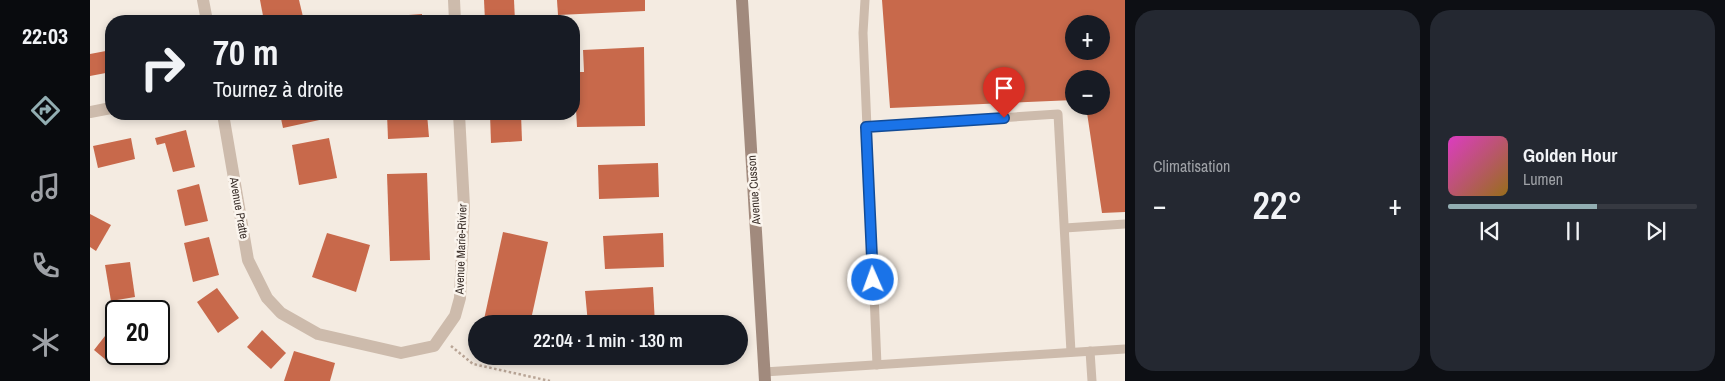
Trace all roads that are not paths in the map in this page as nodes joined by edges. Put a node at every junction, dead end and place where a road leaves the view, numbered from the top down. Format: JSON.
{"nodes":[{"id":1,"x":203,"y":0,"type":"edge"},
{"id":2,"x":454,"y":0,"type":"edge"},
{"id":3,"x":742,"y":0,"type":"edge"},
{"id":4,"x":865,"y":0,"type":"edge"},
{"id":5,"x":206,"y":15,"type":"edge"},
{"id":6,"x":455,"y":15,"type":"edge"},
{"id":7,"x":105,"y":109,"type":"edge"},
{"id":8,"x":90,"y":112,"type":"edge"},
{"id":9,"x":224,"y":120,"type":"edge"},
{"id":10,"x":459,"y":120,"type":"edge"},
{"id":11,"x":866,"y":127,"type":"junction"},
{"id":12,"x":1125,"y":224,"type":"edge"},
{"id":13,"x":1065,"y":228,"type":"junction"},
{"id":14,"x":267,"y":298,"type":"joint"},
{"id":15,"x":1125,"y":349,"type":"edge"},
{"id":16,"x":1090,"y":351,"type":"junction"},
{"id":17,"x":1071,"y":352,"type":"junction"},
{"id":18,"x":877,"y":365,"type":"junction"},
{"id":19,"x":764,"y":376,"type":"edge"},
{"id":20,"x":1092,"y":381,"type":"edge"}],
"edges":[{"from":1,"to":5,"type":"street"},
{"from":2,"to":6,"type":"street"},
{"from":3,"to":19,"type":"street","name":"Avenue Cusson"},
{"from":4,"to":11,"type":"lane"},
{"from":7,"to":8,"type":"street"},
{"from":9,"to":14,"type":"street","name":"Avenue Pratte"},
{"from":10,"to":14,"type":"street","name":"Avenue Marie-Rivier"},
{"from":11,"to":13,"type":"lane"},
{"from":11,"to":18,"type":"lane"},
{"from":12,"to":13,"type":"lane"},
{"from":13,"to":17,"type":"lane"},
{"from":15,"to":16,"type":"lane"},
{"from":16,"to":17,"type":"lane"},
{"from":16,"to":20,"type":"lane"},
{"from":17,"to":18,"type":"lane"},
{"from":18,"to":19,"type":"lane"}]}
